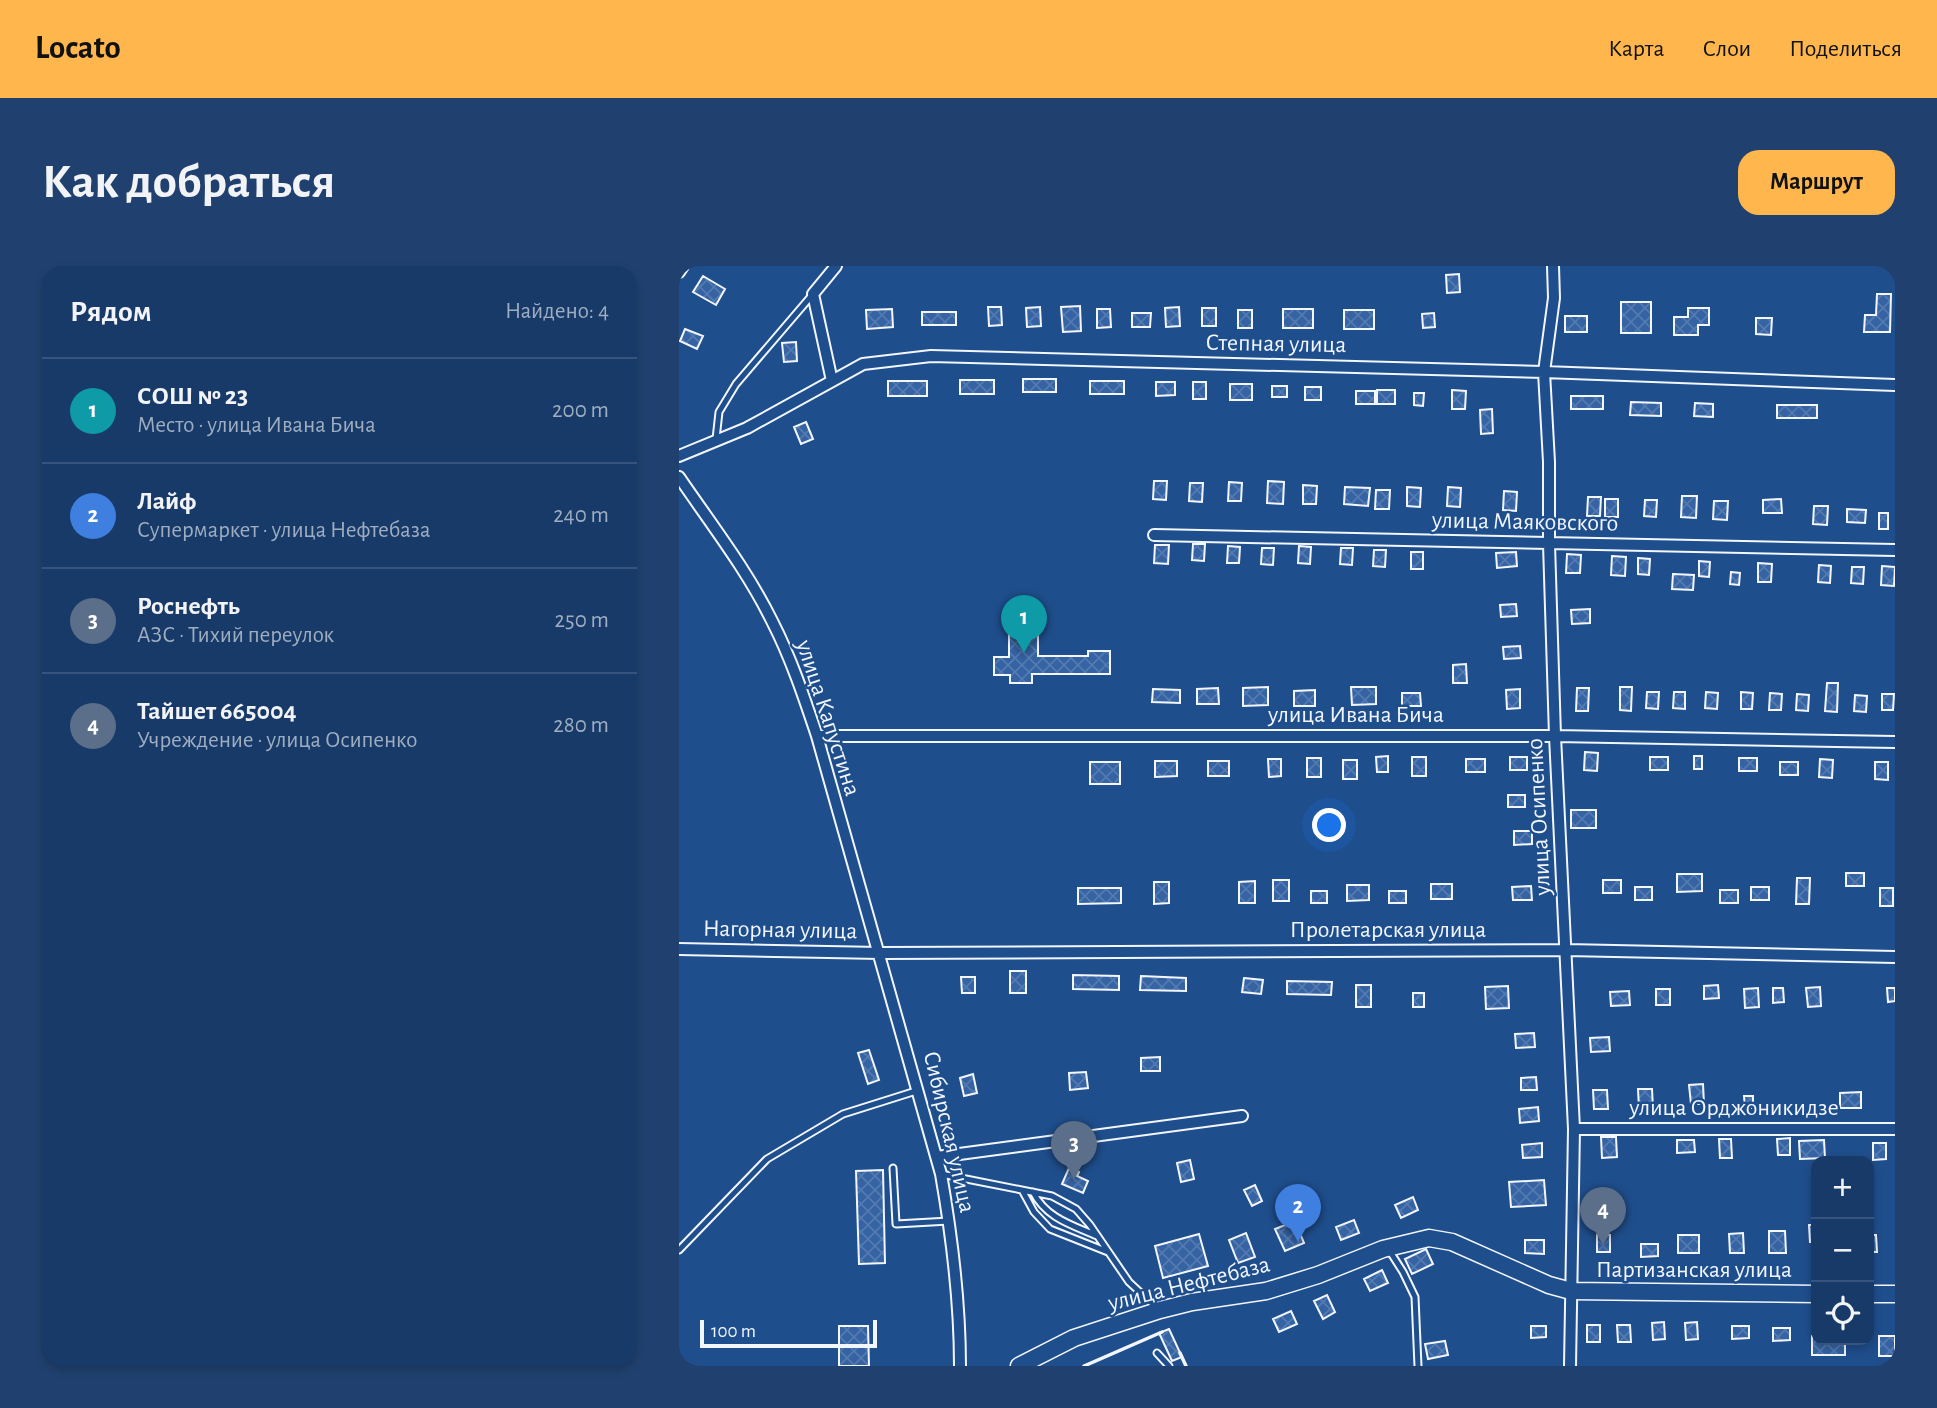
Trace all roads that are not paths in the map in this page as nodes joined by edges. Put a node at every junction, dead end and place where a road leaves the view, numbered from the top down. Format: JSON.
{"nodes":[{"id":1,"x":683,"y":266,"type":"edge"},
{"id":2,"x":836,"y":266,"type":"edge"},
{"id":3,"x":1553,"y":266,"type":"edge"},
{"id":4,"x":679,"y":272,"type":"edge"},
{"id":5,"x":813,"y":294,"type":"junction"},
{"id":6,"x":1544,"y":372,"type":"junction"},
{"id":7,"x":832,"y":381,"type":"junction"},
{"id":8,"x":1895,"y":385,"type":"edge"},
{"id":9,"x":716,"y":439,"type":"junction"},
{"id":10,"x":679,"y":456,"type":"edge"},
{"id":11,"x":679,"y":477,"type":"edge"},
{"id":12,"x":1154,"y":535,"type":"dead end"},
{"id":13,"x":1549,"y":544,"type":"junction"},
{"id":14,"x":1895,"y":550,"type":"edge"},
{"id":15,"x":817,"y":736,"type":"junction"},
{"id":16,"x":1555,"y":736,"type":"junction"},
{"id":17,"x":1895,"y":742,"type":"edge"},
{"id":18,"x":679,"y":949,"type":"edge"},
{"id":19,"x":1567,"y":950,"type":"junction"},
{"id":20,"x":880,"y":953,"type":"junction"},
{"id":21,"x":1895,"y":957,"type":"edge"},
{"id":22,"x":919,"y":1090,"type":"junction"},
{"id":23,"x":1242,"y":1116,"type":"dead end"},
{"id":24,"x":1574,"y":1129,"type":"junction"},
{"id":25,"x":1895,"y":1129,"type":"edge"},
{"id":26,"x":937,"y":1157,"type":"junction"},
{"id":27,"x":893,"y":1168,"type":"dead end"},
{"id":28,"x":941,"y":1174,"type":"junction"},
{"id":29,"x":1022,"y":1190,"type":"junction"},
{"id":30,"x":1033,"y":1192,"type":"junction"},
{"id":31,"x":949,"y":1221,"type":"junction"},
{"id":32,"x":1097,"y":1236,"type":"junction"},
{"id":33,"x":1387,"y":1247,"type":"junction"},
{"id":34,"x":679,"y":1250,"type":"edge"},
{"id":35,"x":1108,"y":1252,"type":"junction"},
{"id":36,"x":1571,"y":1291,"type":"junction"},
{"id":37,"x":1811,"y":1294,"type":"edge"},
{"id":38,"x":1874,"y":1294,"type":"edge"},
{"id":39,"x":1895,"y":1294,"type":"edge"},
{"id":40,"x":1160,"y":1310,"type":"junction"},
{"id":41,"x":1157,"y":1353,"type":"dead end"},
{"id":42,"x":960,"y":1366,"type":"edge"},
{"id":43,"x":1019,"y":1366,"type":"edge"},
{"id":44,"x":1169,"y":1366,"type":"edge"},
{"id":45,"x":1418,"y":1366,"type":"edge"},
{"id":46,"x":1570,"y":1366,"type":"edge"}],
"edges":[{"from":1,"to":4,"type":"street"},
{"from":2,"to":5,"type":"street"},
{"from":3,"to":6,"type":"street","name":"улица Осипенко"},
{"from":5,"to":7,"type":"street"},
{"from":5,"to":9,"type":"lane"},
{"from":6,"to":7,"type":"street","name":"Степная улица"},
{"from":6,"to":8,"type":"street","name":"Степная улица"},
{"from":6,"to":13,"type":"street","name":"улица Осипенко"},
{"from":7,"to":9,"type":"street","name":"Степная улица"},
{"from":9,"to":10,"type":"street","name":"Степная улица"},
{"from":11,"to":15,"type":"street","name":"улица Капустина"},
{"from":12,"to":13,"type":"street","name":"улица Маяковского"},
{"from":13,"to":14,"type":"street","name":"улица Маяковского"},
{"from":13,"to":16,"type":"street","name":"улица Осипенко"},
{"from":15,"to":16,"type":"street","name":"улица Ивана Бича"},
{"from":15,"to":20,"type":"street","name":"улица Капустина"},
{"from":16,"to":17,"type":"street","name":"улица Ивана Бича"},
{"from":16,"to":19,"type":"street","name":"улица Осипенко"},
{"from":18,"to":20,"type":"street","name":"Нагорная улица"},
{"from":19,"to":20,"type":"street","name":"Пролетарская улица"},
{"from":19,"to":21,"type":"street","name":"Пролетарская улица"},
{"from":19,"to":24,"type":"street","name":"улица Осипенко"},
{"from":20,"to":22,"type":"street","name":"Сибирская улица"},
{"from":22,"to":26,"type":"street","name":"Сибирская улица"},
{"from":22,"to":34,"type":"lane"},
{"from":23,"to":26,"type":"street"},
{"from":24,"to":25,"type":"street","name":"улица Орджоникидзе"},
{"from":24,"to":36,"type":"street","name":"улица Осипенко"},
{"from":26,"to":28,"type":"street","name":"Сибирская улица"},
{"from":27,"to":31,"type":"lane"},
{"from":28,"to":29,"type":"lane"},
{"from":28,"to":31,"type":"street","name":"Сибирская улица"},
{"from":29,"to":30,"type":"lane"},
{"from":29,"to":35,"type":"lane"},
{"from":30,"to":32,"type":"lane"},
{"from":30,"to":32,"type":"lane"},
{"from":31,"to":42,"type":"street","name":"Сибирская улица"},
{"from":32,"to":35,"type":"lane"},
{"from":33,"to":36,"type":"main road","name":"улица Нефтебаза"},
{"from":33,"to":40,"type":"main road","name":"улица Нефтебаза"},
{"from":33,"to":45,"type":"lane"},
{"from":35,"to":40,"type":"lane"},
{"from":36,"to":37,"type":"main road","name":"Партизанская улица"},
{"from":36,"to":46,"type":"street","name":"улица Осипенко"},
{"from":38,"to":39,"type":"main road"},
{"from":40,"to":43,"type":"main road","name":"улица Нефтебаза"},
{"from":41,"to":44,"type":"lane"}]}
